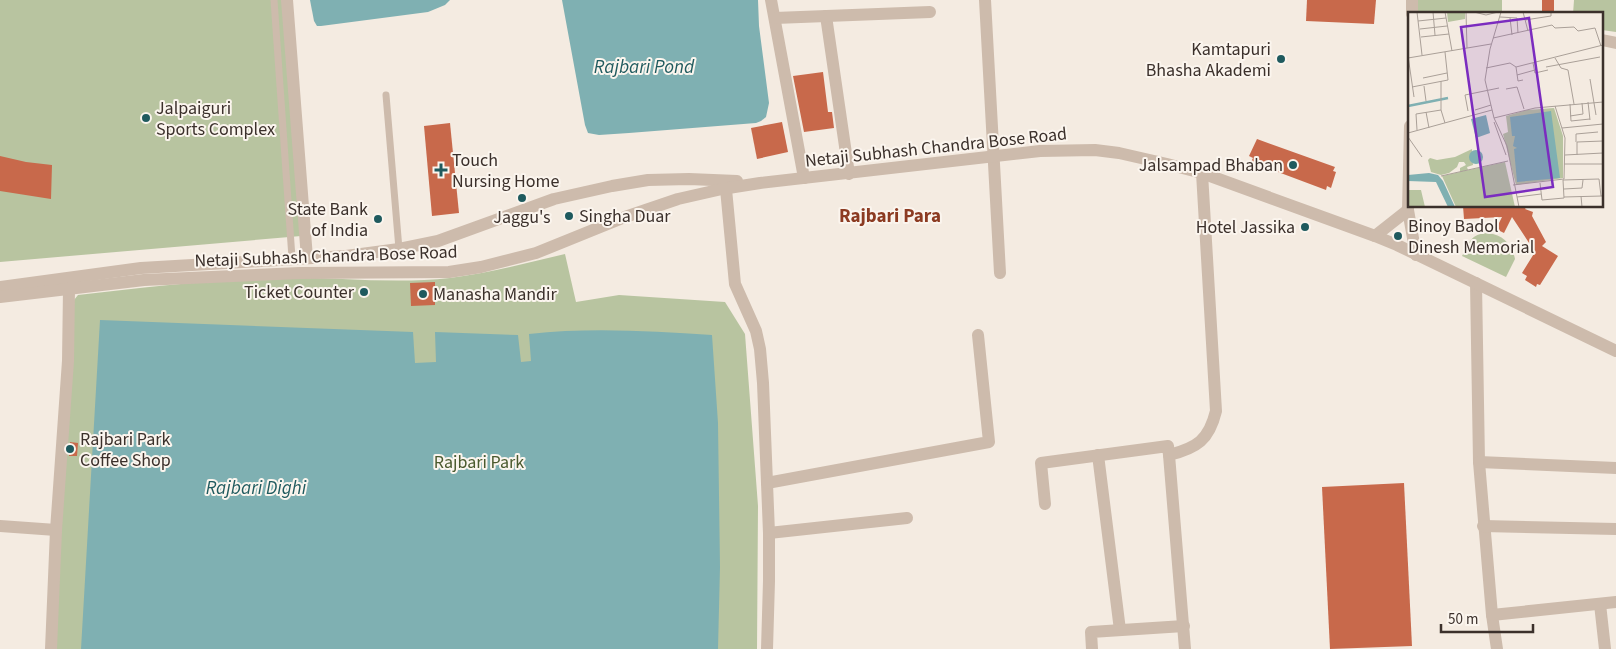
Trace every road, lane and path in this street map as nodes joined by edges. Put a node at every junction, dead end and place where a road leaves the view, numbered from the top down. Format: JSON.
{"nodes":[{"id":1,"x":274,"y":0,"type":"edge"},
{"id":2,"x":287,"y":0,"type":"edge"},
{"id":3,"x":771,"y":0,"type":"edge"},
{"id":4,"x":985,"y":0,"type":"edge"},
{"id":5,"x":930,"y":12,"type":"dead end"},
{"id":6,"x":826,"y":16,"type":"junction"},
{"id":7,"x":775,"y":18,"type":"junction"},
{"id":8,"x":386,"y":95,"type":"dead end"},
{"id":9,"x":994,"y":155,"type":"junction"},
{"id":10,"x":1202,"y":173,"type":"junction"},
{"id":11,"x":849,"y":174,"type":"junction"},
{"id":12,"x":804,"y":178,"type":"junction"},
{"id":13,"x":760,"y":183,"type":"junction"},
{"id":14,"x":726,"y":189,"type":"junction"},
{"id":15,"x":1408,"y":210,"type":"joint"},
{"id":16,"x":1375,"y":236,"type":"junction"},
{"id":17,"x":398,"y":249,"type":"junction"},
{"id":18,"x":1416,"y":255,"type":"junction"},
{"id":19,"x":292,"y":258,"type":"junction"},
{"id":20,"x":307,"y":258,"type":"junction"},
{"id":21,"x":1000,"y":273,"type":"dead end"},
{"id":22,"x":1476,"y":283,"type":"junction"},
{"id":23,"x":69,"y":284,"type":"junction"},
{"id":24,"x":0,"y":287,"type":"edge"},
{"id":25,"x":0,"y":297,"type":"edge"},
{"id":26,"x":978,"y":335,"type":"dead end"},
{"id":27,"x":1616,"y":351,"type":"edge"},
{"id":28,"x":1170,"y":455,"type":"junction"},
{"id":29,"x":1098,"y":456,"type":"junction"},
{"id":30,"x":1479,"y":462,"type":"junction"},
{"id":31,"x":1616,"y":468,"type":"edge"},
{"id":32,"x":767,"y":483,"type":"junction"},
{"id":33,"x":1045,"y":504,"type":"dead end"},
{"id":34,"x":907,"y":518,"type":"dead end"},
{"id":35,"x":0,"y":526,"type":"edge"},
{"id":36,"x":1484,"y":526,"type":"junction"},
{"id":37,"x":1616,"y":529,"type":"edge"},
{"id":38,"x":56,"y":530,"type":"junction"},
{"id":39,"x":769,"y":534,"type":"junction"},
{"id":40,"x":1616,"y":602,"type":"edge"},
{"id":41,"x":1600,"y":604,"type":"junction"},
{"id":42,"x":1492,"y":615,"type":"junction"},
{"id":43,"x":1184,"y":626,"type":"junction"},
{"id":44,"x":1120,"y":630,"type":"junction"},
{"id":45,"x":51,"y":649,"type":"edge"},
{"id":46,"x":767,"y":649,"type":"edge"},
{"id":47,"x":1092,"y":649,"type":"edge"},
{"id":48,"x":1185,"y":649,"type":"edge"},
{"id":49,"x":1497,"y":649,"type":"edge"},
{"id":50,"x":1605,"y":649,"type":"edge"}],
"edges":[{"from":1,"to":19,"type":"lane"},
{"from":2,"to":20,"type":"street"},
{"from":3,"to":7,"type":"street"},
{"from":4,"to":9,"type":"street"},
{"from":5,"to":6,"type":"street"},
{"from":6,"to":7,"type":"street"},
{"from":6,"to":11,"type":"street"},
{"from":7,"to":12,"type":"street"},
{"from":8,"to":17,"type":"lane"},
{"from":9,"to":10,"type":"street","name":"Netaji Subhash Chandra Bose Road"},
{"from":9,"to":11,"type":"street","name":"Netaji Subhash Chandra Bose Road"},
{"from":9,"to":21,"type":"street"},
{"from":10,"to":16,"type":"street","name":"Netaji Subhash Chandra Bose Road"},
{"from":10,"to":28,"type":"street"},
{"from":11,"to":12,"type":"street","name":"Netaji Subhash Chandra Bose Road"},
{"from":12,"to":13,"type":"street","name":"Netaji Subhash Chandra Bose Road"},
{"from":13,"to":14,"type":"street","name":"Netaji Subhash Chandra Bose Road"},
{"from":13,"to":17,"type":"street","name":"Netaji Subhash Chandra Bose Road"},
{"from":14,"to":23,"type":"street","name":"Netaji Subhash Chandra Bose Road"},
{"from":14,"to":32,"type":"street"},
{"from":15,"to":16,"type":"street"},
{"from":15,"to":18,"type":"street"},
{"from":16,"to":18,"type":"street","name":"Netaji Subhash Chandra Bose Road"},
{"from":17,"to":20,"type":"street","name":"Netaji Subhash Chandra Bose Road"},
{"from":18,"to":22,"type":"street","name":"Netaji Subhash Chandra Bose Road"},
{"from":19,"to":20,"type":"street","name":"Netaji Subhash Chandra Bose Road"},
{"from":19,"to":23,"type":"street","name":"Netaji Subhash Chandra Bose Road"},
{"from":22,"to":27,"type":"street","name":"Netaji Subhash Chandra Bose Road"},
{"from":22,"to":30,"type":"street"},
{"from":23,"to":24,"type":"street","name":"Netaji Subhash Chandra Bose Road"},
{"from":23,"to":25,"type":"street","name":"Netaji Subhash Chandra Bose Road"},
{"from":23,"to":38,"type":"street"},
{"from":26,"to":32,"type":"street"},
{"from":28,"to":29,"type":"street"},
{"from":28,"to":43,"type":"street"},
{"from":29,"to":33,"type":"street"},
{"from":29,"to":44,"type":"street"},
{"from":30,"to":31,"type":"street"},
{"from":30,"to":36,"type":"street"},
{"from":32,"to":39,"type":"street"},
{"from":34,"to":39,"type":"street"},
{"from":35,"to":38,"type":"street"},
{"from":36,"to":37,"type":"street"},
{"from":36,"to":42,"type":"street"},
{"from":38,"to":45,"type":"street"},
{"from":39,"to":46,"type":"street"},
{"from":40,"to":41,"type":"street"},
{"from":41,"to":42,"type":"street"},
{"from":41,"to":50,"type":"street"},
{"from":42,"to":49,"type":"street"},
{"from":43,"to":44,"type":"street"},
{"from":43,"to":48,"type":"street"},
{"from":44,"to":47,"type":"street"}]}
